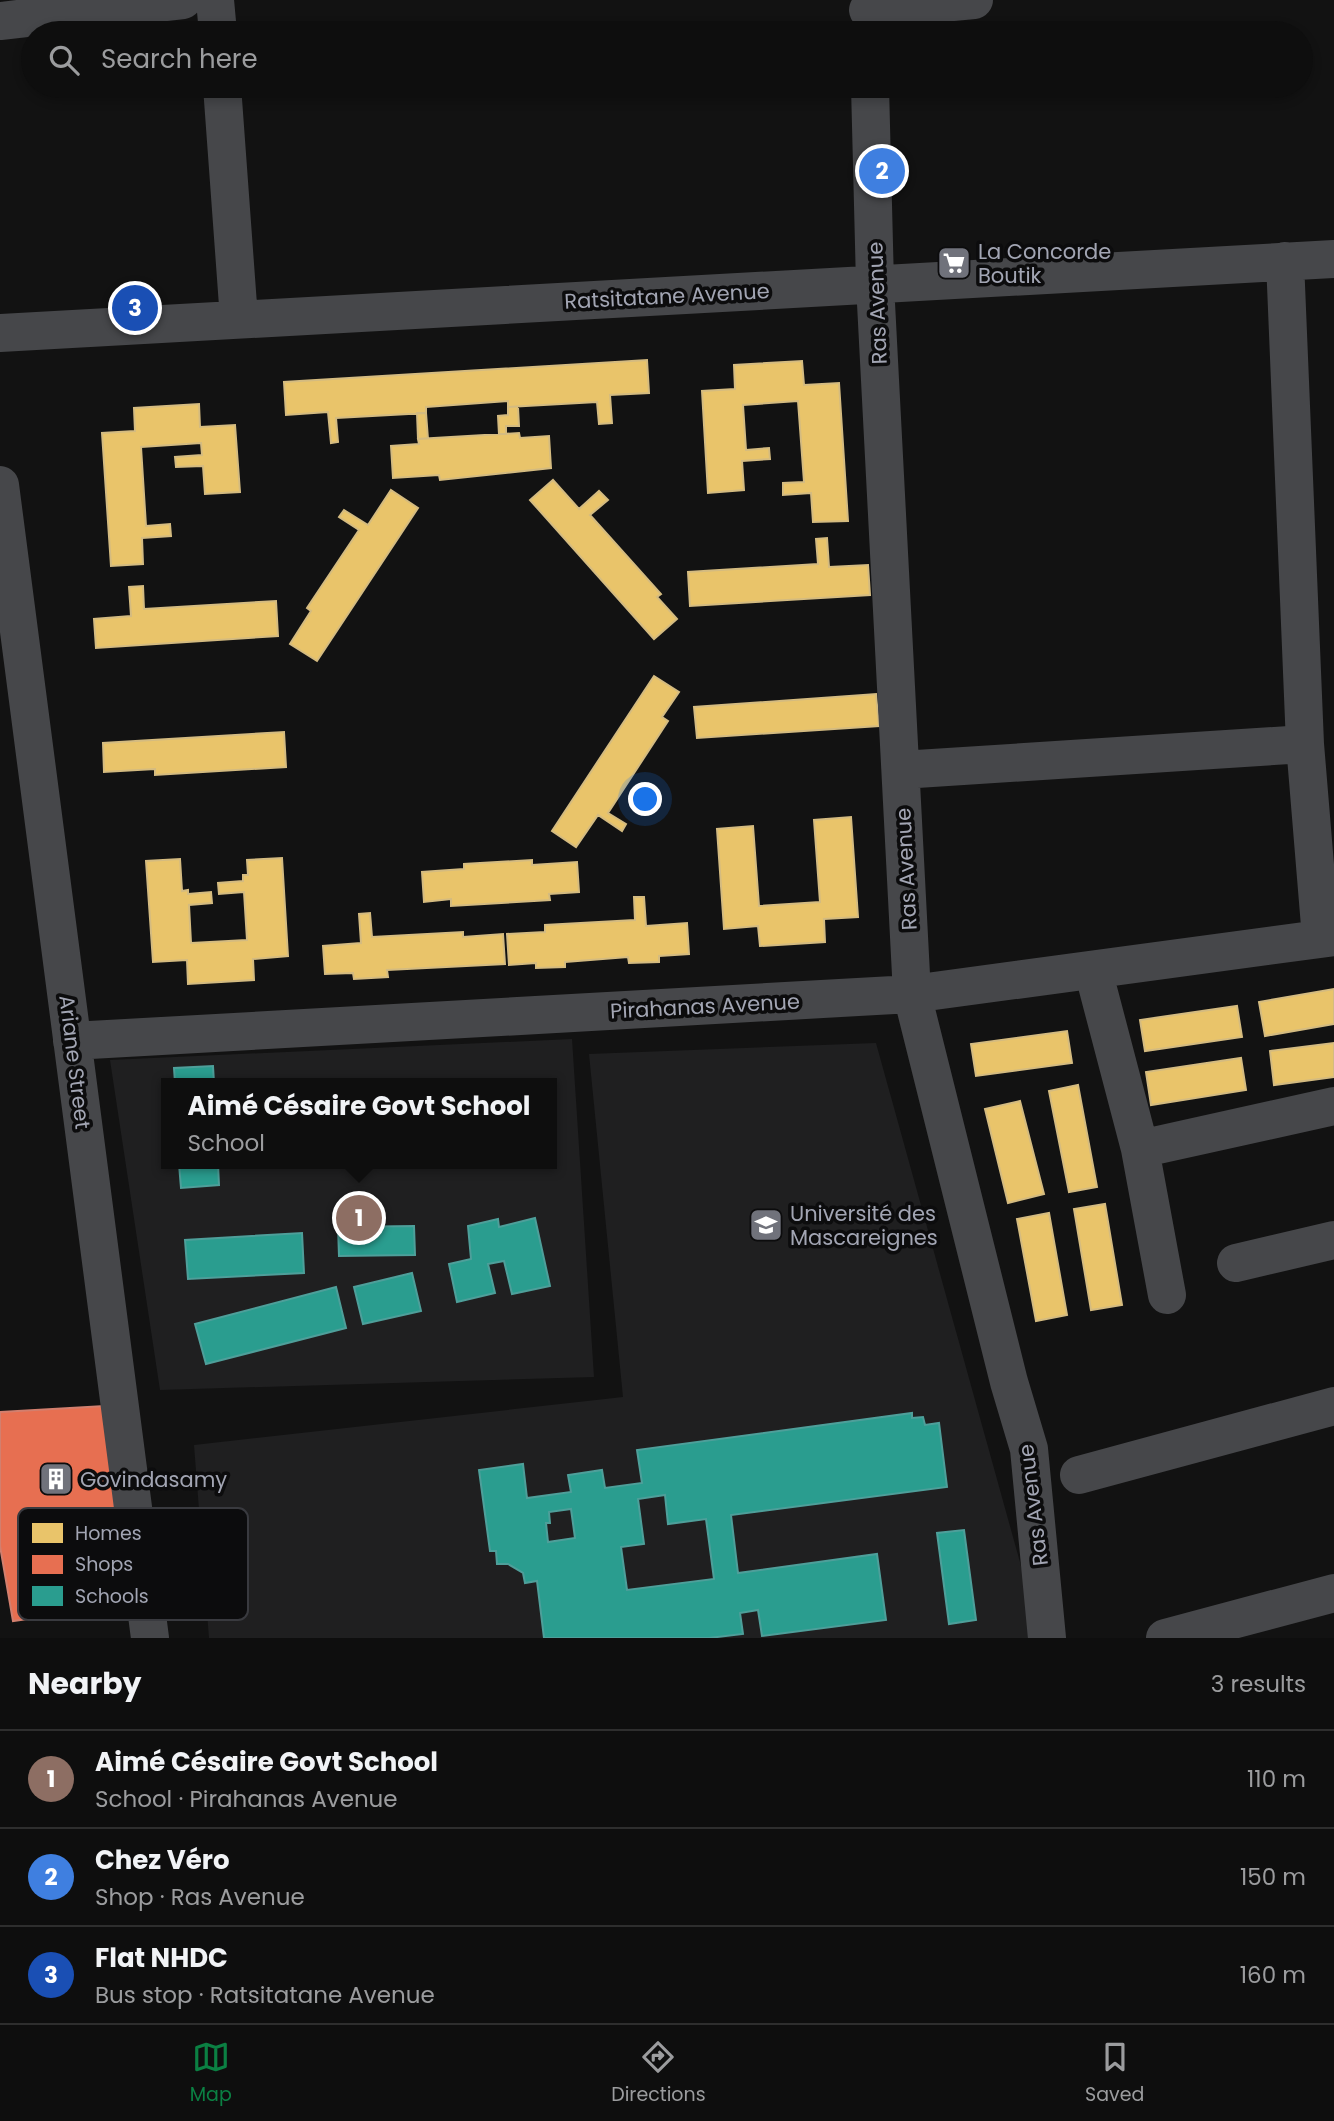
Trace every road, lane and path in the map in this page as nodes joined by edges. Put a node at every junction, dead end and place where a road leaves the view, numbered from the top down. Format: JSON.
{"nodes":[{"id":1,"x":183,"y":0,"type":"edge"},
{"id":2,"x":215,"y":0,"type":"edge"},
{"id":3,"x":974,"y":0,"type":"edge"},
{"id":4,"x":868,"y":14,"type":"edge"},
{"id":5,"x":0,"y":20,"type":"edge"},
{"id":6,"x":217,"y":21,"type":"edge"},
{"id":7,"x":223,"y":98,"type":"edge"},
{"id":8,"x":870,"y":98,"type":"edge"},
{"id":9,"x":1334,"y":258,"type":"edge"},
{"id":10,"x":1285,"y":261,"type":"junction"},
{"id":11,"x":875,"y":284,"type":"junction"},
{"id":12,"x":239,"y":319,"type":"junction"},
{"id":13,"x":0,"y":333,"type":"edge"},
{"id":14,"x":0,"y":485,"type":"edge"},
{"id":15,"x":1305,"y":744,"type":"junction"},
{"id":16,"x":901,"y":770,"type":"junction"},
{"id":17,"x":1328,"y":937,"type":"edge"},
{"id":18,"x":1093,"y":970,"type":"junction"},
{"id":19,"x":912,"y":994,"type":"junction"},
{"id":20,"x":72,"y":1041,"type":"junction"},
{"id":21,"x":1334,"y":1106,"type":"edge"},
{"id":22,"x":1140,"y":1149,"type":"junction"},
{"id":23,"x":1334,"y":1240,"type":"edge"},
{"id":24,"x":1236,"y":1263,"type":"dead end"},
{"id":25,"x":1167,"y":1295,"type":"dead end"},
{"id":26,"x":1334,"y":1406,"type":"edge"},
{"id":27,"x":1079,"y":1475,"type":"dead end"},
{"id":28,"x":133,"y":1508,"type":"edge"},
{"id":29,"x":1334,"y":1593,"type":"edge"},
{"id":30,"x":148,"y":1620,"type":"edge"},
{"id":31,"x":150,"y":1638,"type":"edge"},
{"id":32,"x":1047,"y":1638,"type":"edge"},
{"id":33,"x":1165,"y":1638,"type":"edge"}],
"edges":[{"from":1,"to":5,"type":"street"},
{"from":2,"to":6,"type":"street"},
{"from":3,"to":4,"type":"street"},
{"from":7,"to":12,"type":"street"},
{"from":8,"to":11,"type":"street","name":"Ras Avenue"},
{"from":9,"to":10,"type":"street","name":"Ratsitatane Avenue"},
{"from":10,"to":11,"type":"street","name":"Ratsitatane Avenue"},
{"from":10,"to":15,"type":"street"},
{"from":11,"to":12,"type":"street","name":"Ratsitatane Avenue"},
{"from":11,"to":16,"type":"street","name":"Ras Avenue"},
{"from":12,"to":13,"type":"street","name":"Ratsitatane Avenue"},
{"from":14,"to":20,"type":"street","name":"Ariane Street"},
{"from":15,"to":16,"type":"street"},
{"from":15,"to":17,"type":"street"},
{"from":16,"to":19,"type":"street","name":"Ras Avenue"},
{"from":17,"to":18,"type":"street","name":"Pirahanas Avenue"},
{"from":18,"to":19,"type":"street","name":"Pirahanas Avenue"},
{"from":18,"to":22,"type":"street"},
{"from":19,"to":20,"type":"street","name":"Pirahanas Avenue"},
{"from":19,"to":32,"type":"street","name":"Ras Avenue"},
{"from":20,"to":28,"type":"street","name":"Ariane Street"},
{"from":21,"to":22,"type":"street"},
{"from":22,"to":25,"type":"street"},
{"from":23,"to":24,"type":"street"},
{"from":26,"to":27,"type":"street"},
{"from":29,"to":33,"type":"street"},
{"from":30,"to":31,"type":"street","name":"Ariane Street"}]}
